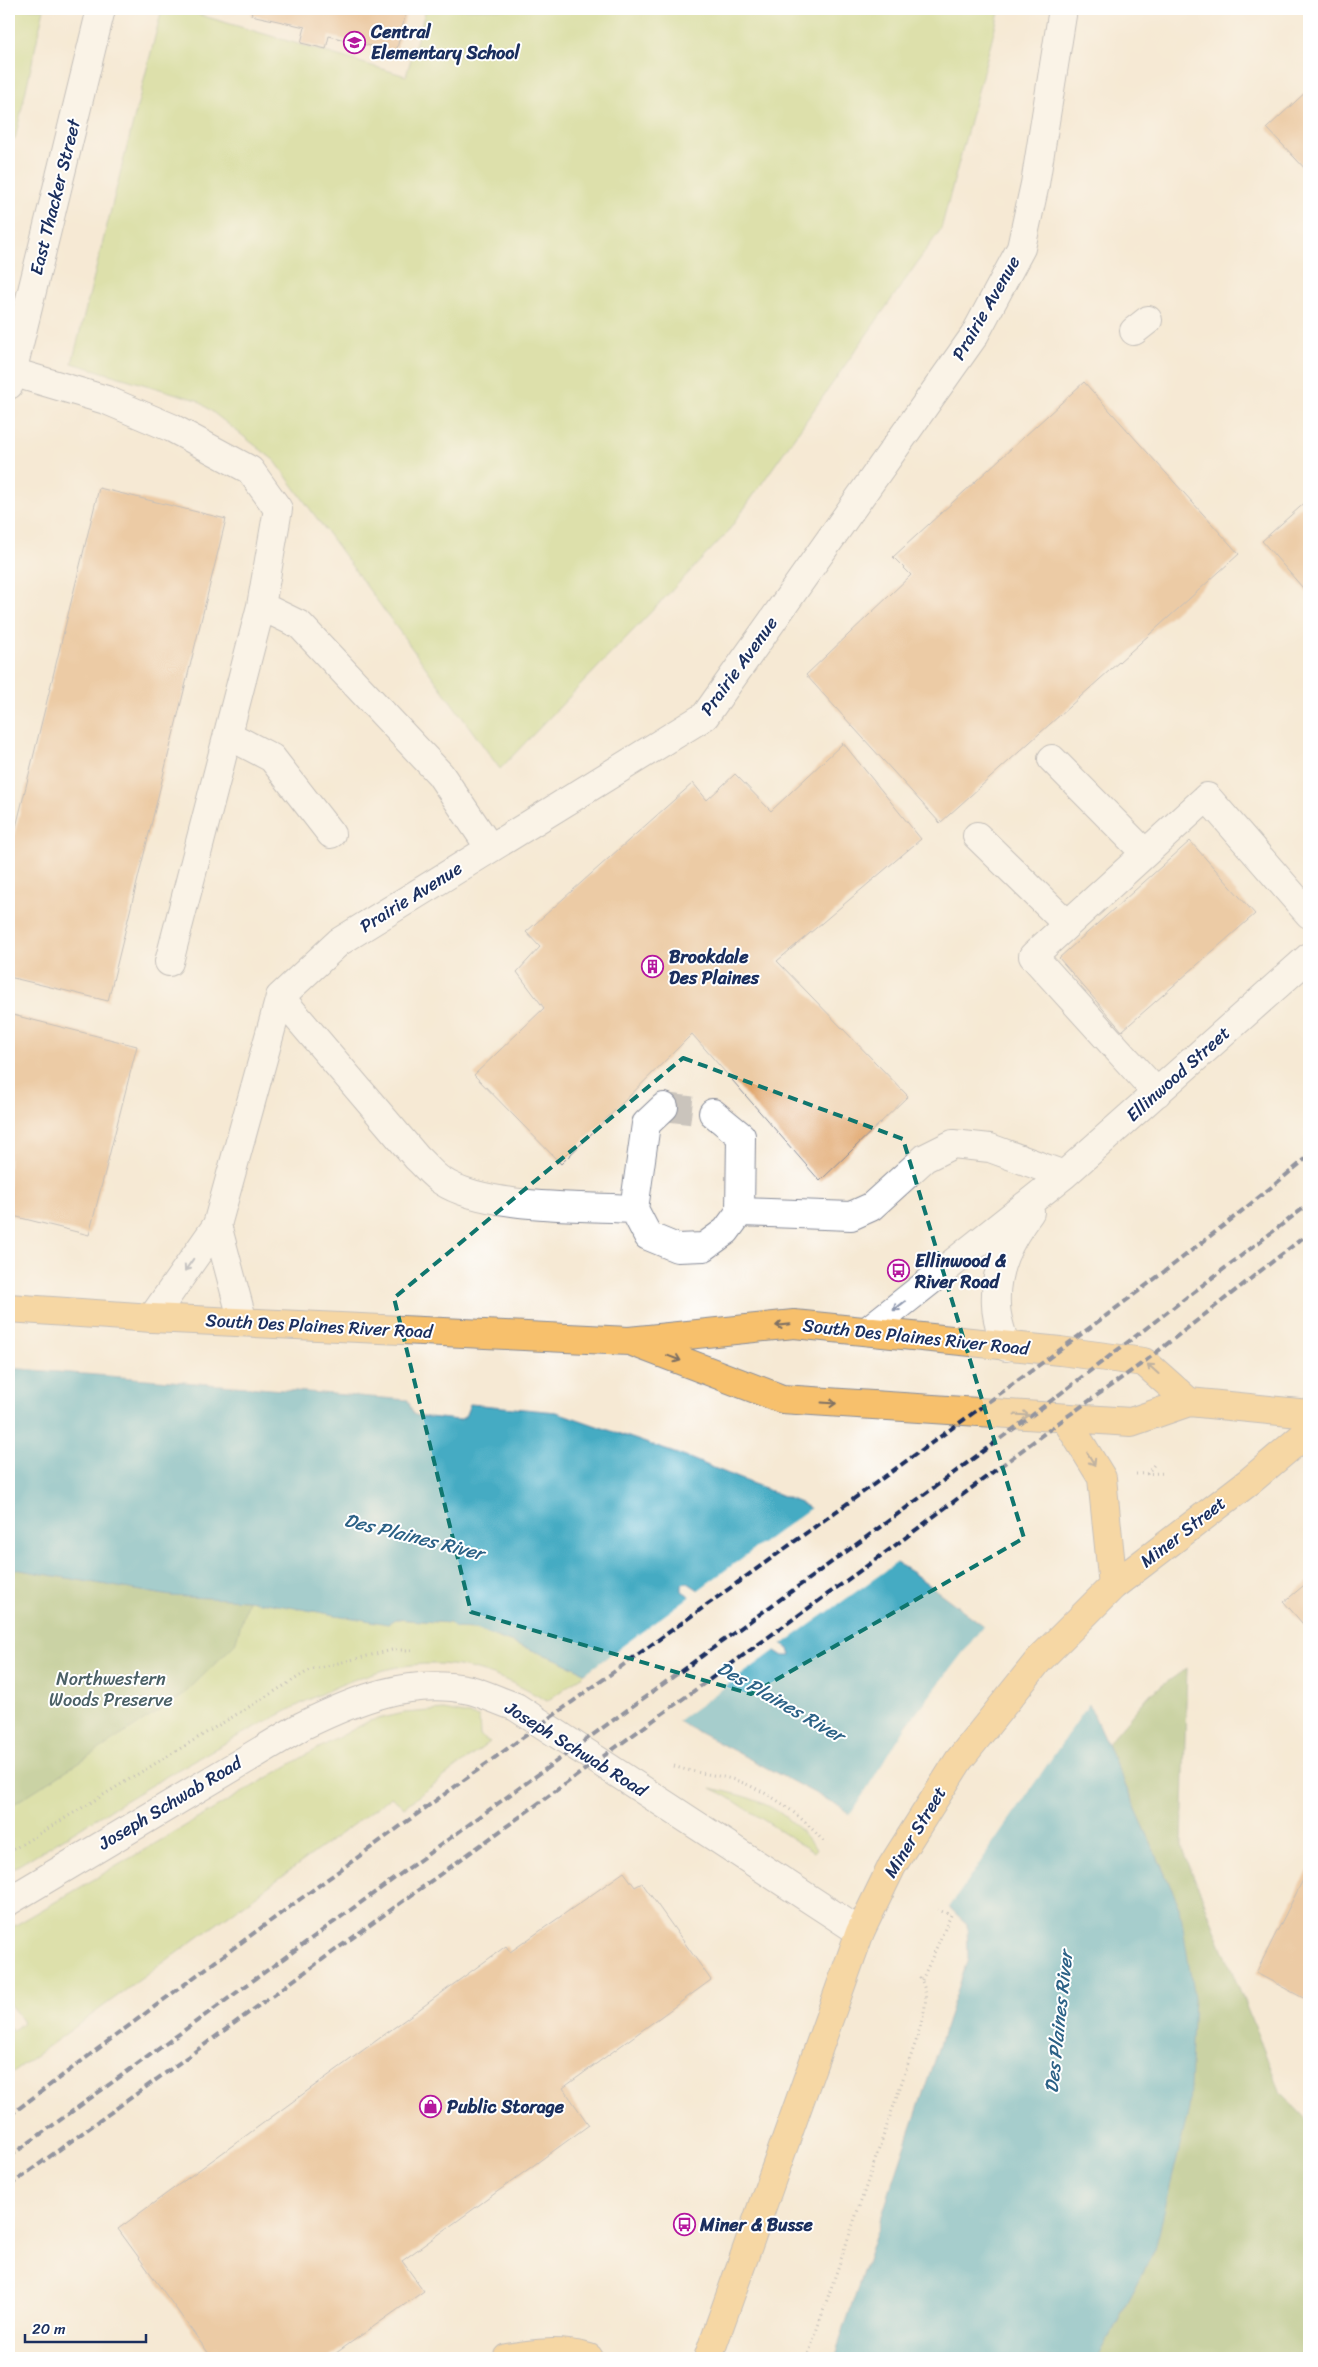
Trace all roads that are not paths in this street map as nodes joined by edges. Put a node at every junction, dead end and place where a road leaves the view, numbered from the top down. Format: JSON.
{"nodes":[{"id":1,"x":101,"y":9,"type":"edge"},
{"id":2,"x":1063,"y":9,"type":"edge"},
{"id":3,"x":10,"y":378,"type":"edge"},
{"id":4,"x":261,"y":606,"type":"junction"},
{"id":5,"x":228,"y":735,"type":"junction"},
{"id":6,"x":1052,"y":759,"type":"dead end"},
{"id":7,"x":331,"y":834,"type":"dead end"},
{"id":8,"x":977,"y":836,"type":"dead end"},
{"id":9,"x":490,"y":848,"type":"junction"},
{"id":10,"x":1145,"y":853,"type":"junction"},
{"id":11,"x":1309,"y":914,"type":"edge"},
{"id":12,"x":1067,"y":924,"type":"junction"},
{"id":13,"x":1309,"y":957,"type":"edge"},
{"id":14,"x":170,"y":962,"type":"dead end"},
{"id":15,"x":280,"y":997,"type":"junction"},
{"id":16,"x":1157,"y":1093,"type":"junction"},
{"id":17,"x":664,"y":1108,"type":"dead end"},
{"id":18,"x":713,"y":1114,"type":"tunnel mouth"},
{"id":19,"x":1055,"y":1182,"type":"junction"},
{"id":20,"x":634,"y":1209,"type":"junction"},
{"id":21,"x":740,"y":1212,"type":"junction"},
{"id":22,"x":217,"y":1225,"type":"junction"},
{"id":23,"x":9,"y":1308,"type":"edge"},
{"id":24,"x":152,"y":1318,"type":"junction"},
{"id":25,"x":242,"y":1322,"type":"junction"},
{"id":26,"x":867,"y":1330,"type":"junction"},
{"id":27,"x":629,"y":1341,"type":"junction"},
{"id":28,"x":1006,"y":1347,"type":"junction"},
{"id":29,"x":1189,"y":1402,"type":"junction"},
{"id":30,"x":1309,"y":1414,"type":"edge"},
{"id":31,"x":1064,"y":1418,"type":"junction"},
{"id":32,"x":1309,"y":1431,"type":"edge"},
{"id":33,"x":1113,"y":1586,"type":"junction"},
{"id":34,"x":9,"y":1901,"type":"edge"},
{"id":35,"x":860,"y":1932,"type":"junction"},
{"id":36,"x":507,"y":2358,"type":"edge"},
{"id":37,"x":589,"y":2358,"type":"edge"},
{"id":38,"x":708,"y":2358,"type":"edge"}],
"edges":[{"from":1,"to":3,"type":"street","name":"East Thacker Street"},
{"from":2,"to":9,"type":"street","name":"Prairie Avenue"},
{"from":3,"to":4,"type":"street"},
{"from":4,"to":5,"type":"street"},
{"from":4,"to":9,"type":"street"},
{"from":5,"to":7,"type":"street"},
{"from":5,"to":14,"type":"street"},
{"from":6,"to":10,"type":"street"},
{"from":8,"to":12,"type":"street"},
{"from":9,"to":15,"type":"street","name":"Prairie Avenue"},
{"from":10,"to":11,"type":"street"},
{"from":10,"to":12,"type":"street"},
{"from":12,"to":16,"type":"street"},
{"from":13,"to":16,"type":"street","name":"Ellinwood Street"},
{"from":15,"to":20,"type":"street"},
{"from":15,"to":22,"type":"street"},
{"from":16,"to":19,"type":"street","name":"Ellinwood Street"},
{"from":17,"to":20,"type":"street"},
{"from":18,"to":21,"type":"street"},
{"from":19,"to":21,"type":"street"},
{"from":19,"to":26,"type":"street","name":"Ellinwood Street","one_way":true},
{"from":19,"to":28,"type":"street","name":"Ellinwood Street"},
{"from":20,"to":21,"type":"street"},
{"from":22,"to":24,"type":"street","one_way":true},
{"from":22,"to":25,"type":"street"},
{"from":23,"to":24,"type":"main road","name":"South Des Plaines River Road"},
{"from":24,"to":25,"type":"main road","name":"South Des Plaines River Road"},
{"from":25,"to":27,"type":"main road","name":"South Des Plaines River Road"},
{"from":26,"to":27,"type":"main road","name":"South Des Plaines River Road","one_way":true},
{"from":26,"to":28,"type":"main road","name":"South Des Plaines River Road"},
{"from":27,"to":31,"type":"main road","name":"South Des Plaines River Road","one_way":true},
{"from":29,"to":28,"type":"main road","name":"South Des Plaines River Road","one_way":true},
{"from":29,"to":30,"type":"main road","name":"South Des Plaines River Road"},
{"from":29,"to":31,"type":"main road","name":"South Des Plaines River Road"},
{"from":31,"to":33,"type":"main road","one_way":true},
{"from":32,"to":33,"type":"main road","name":"Miner Street"},
{"from":33,"to":35,"type":"main road","name":"Miner Street"},
{"from":34,"to":35,"type":"street","name":"Joseph Schwab Road"},
{"from":35,"to":38,"type":"main road","name":"Miner Street"},
{"from":36,"to":37,"type":"main road"}]}
